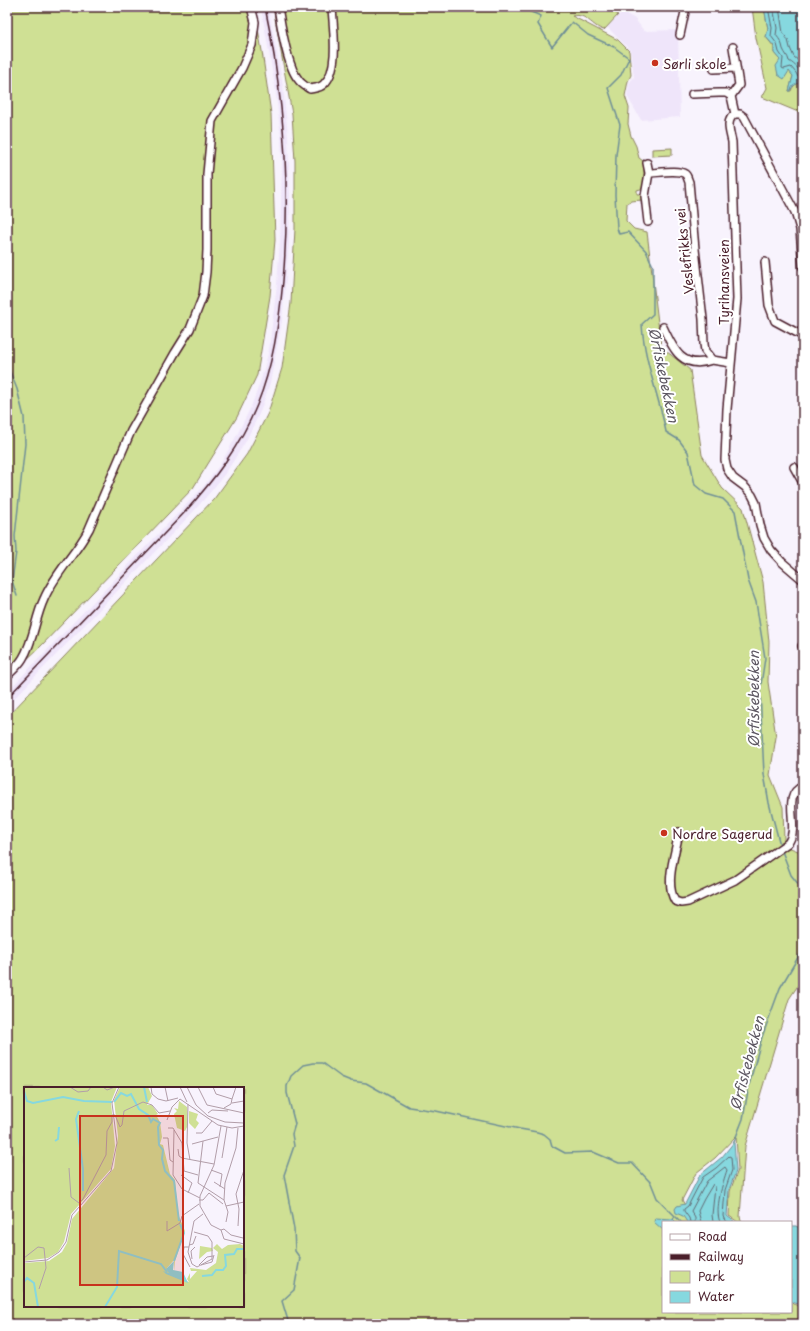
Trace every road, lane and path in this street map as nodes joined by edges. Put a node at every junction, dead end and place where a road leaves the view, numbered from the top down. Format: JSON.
{"nodes":[{"id":1,"x":251,"y":7,"type":"edge"},
{"id":2,"x":278,"y":7,"type":"edge"},
{"id":3,"x":332,"y":7,"type":"edge"},
{"id":4,"x":686,"y":7,"type":"edge"},
{"id":5,"x":680,"y":35,"type":"dead end"},
{"id":6,"x":733,"y":47,"type":"dead end"},
{"id":7,"x":735,"y":68,"type":"junction"},
{"id":8,"x":714,"y":69,"type":"dead end"},
{"id":9,"x":692,"y":94,"type":"dead end"},
{"id":10,"x":731,"y":96,"type":"junction"},
{"id":11,"x":735,"y":114,"type":"junction"},
{"id":12,"x":647,"y":163,"type":"dead end"},
{"id":13,"x":649,"y":173,"type":"junction"},
{"id":14,"x":648,"y":222,"type":"dead end"},
{"id":15,"x":765,"y":262,"type":"dead end"},
{"id":16,"x":803,"y":267,"type":"edge"},
{"id":17,"x":663,"y":327,"type":"dead end"},
{"id":18,"x":803,"y":336,"type":"edge"},
{"id":19,"x":712,"y":360,"type":"junction"},
{"id":20,"x":731,"y":363,"type":"junction"},
{"id":21,"x":794,"y":467,"type":"dead end"},
{"id":22,"x":800,"y":473,"type":"edge"},
{"id":23,"x":803,"y":483,"type":"edge"},
{"id":24,"x":803,"y":580,"type":"edge"},
{"id":25,"x":7,"y":676,"type":"edge"},
{"id":26,"x":803,"y":786,"type":"edge"},
{"id":27,"x":679,"y":832,"type":"dead end"}],
"edges":[{"from":1,"to":25,"type":"street"},
{"from":2,"to":3,"type":"street"},
{"from":4,"to":5,"type":"street"},
{"from":6,"to":7,"type":"street"},
{"from":7,"to":8,"type":"street"},
{"from":7,"to":10,"type":"street"},
{"from":9,"to":10,"type":"street"},
{"from":10,"to":11,"type":"street"},
{"from":11,"to":16,"type":"street"},
{"from":11,"to":20,"type":"street","name":"Tyrihansveien"},
{"from":12,"to":13,"type":"street"},
{"from":13,"to":14,"type":"street"},
{"from":13,"to":19,"type":"street","name":"Veslefrikks vei"},
{"from":15,"to":18,"type":"street"},
{"from":17,"to":19,"type":"street"},
{"from":19,"to":20,"type":"street"},
{"from":20,"to":24,"type":"street","name":"Tyrihansveien"},
{"from":21,"to":22,"type":"street"},
{"from":22,"to":23,"type":"street"},
{"from":26,"to":27,"type":"street"}]}
